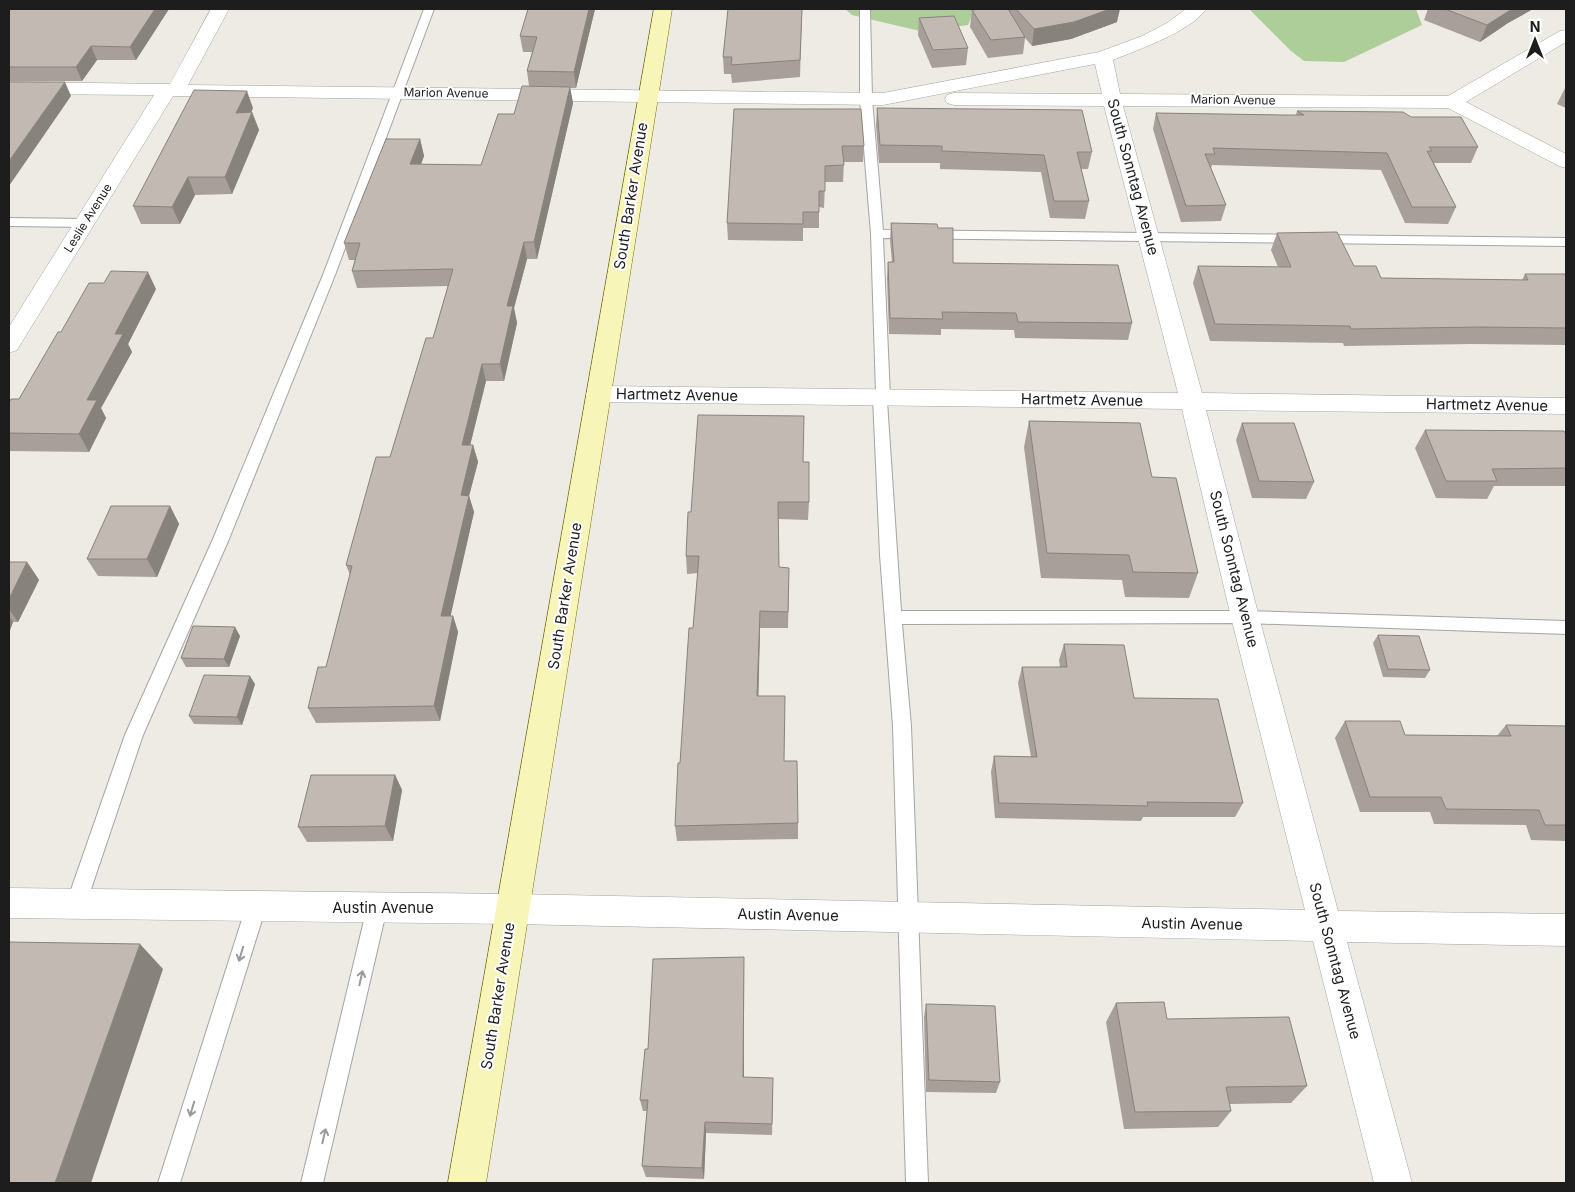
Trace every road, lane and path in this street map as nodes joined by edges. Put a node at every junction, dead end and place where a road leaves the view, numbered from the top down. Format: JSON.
{"nodes":[{"id":1,"x":220,"y":9,"type":"edge"},
{"id":2,"x":429,"y":9,"type":"edge"},
{"id":3,"x":663,"y":9,"type":"edge"},
{"id":4,"x":864,"y":9,"type":"edge"},
{"id":5,"x":1197,"y":9,"type":"edge"},
{"id":6,"x":1566,"y":36,"type":"edge"},
{"id":7,"x":1103,"y":57,"type":"junction"},
{"id":8,"x":9,"y":88,"type":"edge"},
{"id":9,"x":172,"y":90,"type":"junction"},
{"id":10,"x":398,"y":92,"type":"junction"},
{"id":11,"x":648,"y":96,"type":"junction"},
{"id":12,"x":874,"y":98,"type":"junction"},
{"id":13,"x":1112,"y":99,"type":"junction"},
{"id":14,"x":1452,"y":102,"type":"junction"},
{"id":15,"x":1566,"y":162,"type":"edge"},
{"id":16,"x":9,"y":222,"type":"edge"},
{"id":17,"x":85,"y":223,"type":"junction"},
{"id":18,"x":876,"y":234,"type":"junction"},
{"id":19,"x":1150,"y":237,"type":"junction"},
{"id":20,"x":1566,"y":242,"type":"edge"},
{"id":21,"x":9,"y":345,"type":"edge"},
{"id":22,"x":598,"y":394,"type":"junction"},
{"id":23,"x":882,"y":397,"type":"junction"},
{"id":24,"x":1192,"y":401,"type":"junction"},
{"id":25,"x":1566,"y":406,"type":"edge"},
{"id":26,"x":1245,"y":617,"type":"junction"},
{"id":27,"x":893,"y":618,"type":"junction"},
{"id":28,"x":1566,"y":627,"type":"edge"},
{"id":29,"x":9,"y":903,"type":"edge"},
{"id":30,"x":76,"y":904,"type":"junction"},
{"id":31,"x":256,"y":907,"type":"junction"},
{"id":32,"x":377,"y":908,"type":"junction"},
{"id":33,"x":513,"y":909,"type":"junction"},
{"id":34,"x":908,"y":918,"type":"junction"},
{"id":35,"x":1325,"y":925,"type":"junction"},
{"id":36,"x":1566,"y":930,"type":"edge"},
{"id":37,"x":169,"y":1183,"type":"edge"},
{"id":38,"x":312,"y":1183,"type":"edge"},
{"id":39,"x":467,"y":1183,"type":"edge"},
{"id":40,"x":918,"y":1183,"type":"edge"},
{"id":41,"x":1393,"y":1183,"type":"edge"}],
"edges":[{"from":1,"to":9,"type":"street","name":"Leslie Avenue"},
{"from":2,"to":10,"type":"lane"},
{"from":3,"to":11,"type":"main road","name":"South Barker Avenue"},
{"from":4,"to":12,"type":"lane"},
{"from":5,"to":7,"type":"street"},
{"from":6,"to":14,"type":"street"},
{"from":7,"to":12,"type":"street","name":"Marion Avenue"},
{"from":7,"to":13,"type":"street","name":"South Sonntag Avenue"},
{"from":8,"to":9,"type":"street","name":"Marion Avenue"},
{"from":9,"to":10,"type":"street","name":"Marion Avenue"},
{"from":9,"to":17,"type":"street","name":"Leslie Avenue"},
{"from":10,"to":11,"type":"street","name":"Marion Avenue"},
{"from":10,"to":30,"type":"lane"},
{"from":11,"to":12,"type":"street","name":"Marion Avenue"},
{"from":11,"to":22,"type":"main road","name":"South Barker Avenue"},
{"from":12,"to":13,"type":"street","name":"Marion Avenue"},
{"from":12,"to":18,"type":"lane"},
{"from":13,"to":14,"type":"street","name":"Marion Avenue"},
{"from":13,"to":19,"type":"street","name":"South Sonntag Avenue"},
{"from":14,"to":15,"type":"street"},
{"from":16,"to":17,"type":"lane"},
{"from":17,"to":21,"type":"street","name":"Leslie Avenue"},
{"from":18,"to":19,"type":"lane"},
{"from":18,"to":23,"type":"lane"},
{"from":19,"to":20,"type":"lane"},
{"from":19,"to":24,"type":"street","name":"South Sonntag Avenue"},
{"from":22,"to":23,"type":"street","name":"Hartmetz Avenue"},
{"from":22,"to":33,"type":"main road","name":"South Barker Avenue"},
{"from":23,"to":24,"type":"street","name":"Hartmetz Avenue"},
{"from":23,"to":27,"type":"lane"},
{"from":24,"to":25,"type":"street","name":"Hartmetz Avenue"},
{"from":24,"to":26,"type":"street","name":"South Sonntag Avenue"},
{"from":26,"to":27,"type":"lane"},
{"from":26,"to":28,"type":"lane"},
{"from":26,"to":35,"type":"street","name":"South Sonntag Avenue"},
{"from":27,"to":34,"type":"lane"},
{"from":29,"to":30,"type":"street","name":"Austin Avenue"},
{"from":30,"to":31,"type":"street","name":"Austin Avenue"},
{"from":31,"to":32,"type":"street","name":"Austin Avenue"},
{"from":31,"to":37,"type":"lane","one_way":true},
{"from":32,"to":33,"type":"street","name":"Austin Avenue"},
{"from":38,"to":32,"type":"lane","one_way":true},
{"from":33,"to":34,"type":"street","name":"Austin Avenue"},
{"from":33,"to":39,"type":"main road","name":"South Barker Avenue"},
{"from":34,"to":35,"type":"street","name":"Austin Avenue"},
{"from":34,"to":40,"type":"lane"},
{"from":35,"to":36,"type":"street","name":"Austin Avenue"},
{"from":35,"to":41,"type":"street","name":"South Sonntag Avenue"}]}
